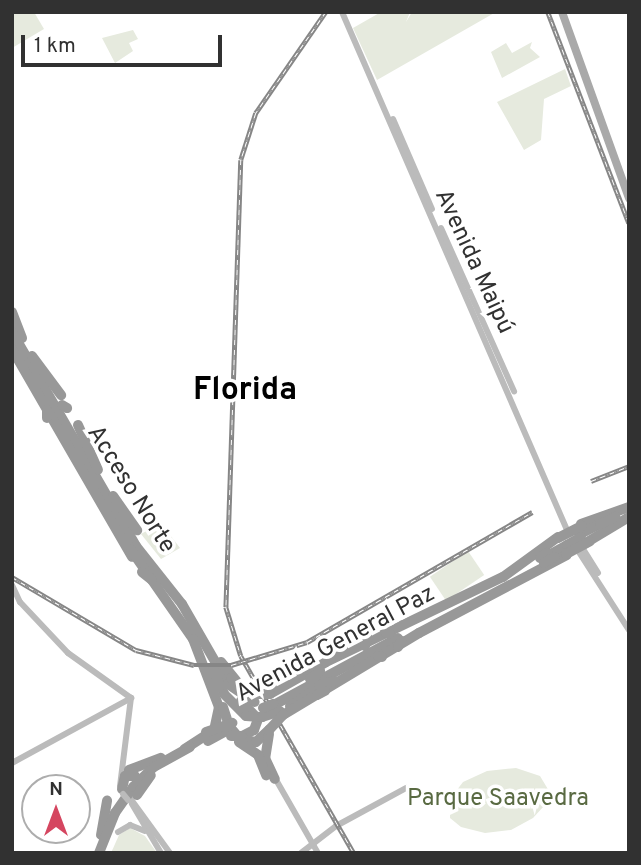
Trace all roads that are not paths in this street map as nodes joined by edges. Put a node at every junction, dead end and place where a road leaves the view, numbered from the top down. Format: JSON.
{"nodes":[{"id":1,"x":343,"y":12,"type":"edge"},
{"id":2,"x":562,"y":12,"type":"edge"},
{"id":3,"x":629,"y":198,"type":"edge"},
{"id":4,"x":12,"y":312,"type":"edge"},
{"id":5,"x":12,"y":324,"type":"edge"},
{"id":6,"x":12,"y":332,"type":"edge"},
{"id":7,"x":12,"y":341,"type":"edge"},
{"id":8,"x":14,"y":353,"type":"edge"},
{"id":9,"x":29,"y":358,"type":"junction"},
{"id":10,"x":64,"y":405,"type":"dead end"},
{"id":11,"x":78,"y":425,"type":"dead end"},
{"id":12,"x":54,"y":433,"type":"dead end"},
{"id":13,"x":102,"y":479,"type":"junction"},
{"id":14,"x":89,"y":484,"type":"junction"},
{"id":15,"x":629,"y":514,"type":"edge"},
{"id":16,"x":606,"y":521,"type":"junction"},
{"id":17,"x":137,"y":530,"type":"dead end"},
{"id":18,"x":117,"y":532,"type":"junction"},
{"id":19,"x":574,"y":538,"type":"junction"},
{"id":20,"x":545,"y":559,"type":"junction"},
{"id":21,"x":525,"y":561,"type":"junction"},
{"id":22,"x":587,"y":566,"type":"junction"},
{"id":23,"x":496,"y":570,"type":"dead end"},
{"id":24,"x":514,"y":576,"type":"junction"},
{"id":25,"x":155,"y":577,"type":"junction"},
{"id":26,"x":12,"y":582,"type":"edge"},
{"id":27,"x":476,"y":583,"type":"dead end"},
{"id":28,"x":181,"y":591,"type":"dead end"},
{"id":29,"x":495,"y":601,"type":"dead end"},
{"id":30,"x":478,"y":608,"type":"dead end"},
{"id":31,"x":439,"y":615,"type":"junction"},
{"id":32,"x":629,"y":622,"type":"edge"},
{"id":33,"x":191,"y":623,"type":"junction"},
{"id":34,"x":629,"y":630,"type":"edge"},
{"id":35,"x":366,"y":645,"type":"junction"},
{"id":36,"x":398,"y":647,"type":"dead end"},
{"id":37,"x":209,"y":656,"type":"junction"},
{"id":38,"x":380,"y":656,"type":"junction"},
{"id":39,"x":348,"y":671,"type":"junction"},
{"id":40,"x":337,"y":684,"type":"junction"},
{"id":41,"x":316,"y":690,"type":"junction"},
{"id":42,"x":222,"y":695,"type":"junction"},
{"id":43,"x":131,"y":698,"type":"junction"},
{"id":44,"x":297,"y":708,"type":"junction"},
{"id":45,"x":268,"y":711,"type":"junction"},
{"id":46,"x":222,"y":712,"type":"junction"},
{"id":47,"x":234,"y":732,"type":"junction"},
{"id":48,"x":216,"y":740,"type":"junction"},
{"id":49,"x":178,"y":752,"type":"junction"},
{"id":50,"x":257,"y":755,"type":"junction"},
{"id":51,"x":12,"y":763,"type":"edge"},
{"id":52,"x":156,"y":773,"type":"junction"},
{"id":53,"x":271,"y":777,"type":"junction"},
{"id":54,"x":134,"y":781,"type":"junction"},
{"id":55,"x":123,"y":788,"type":"junction"},
{"id":56,"x":107,"y":801,"type":"dead end"},
{"id":57,"x":341,"y":824,"type":"junction"},
{"id":58,"x":118,"y":832,"type":"dead end"},
{"id":59,"x":151,"y":832,"type":"junction"},
{"id":60,"x":312,"y":850,"type":"edge"},
{"id":61,"x":99,"y":853,"type":"edge"},
{"id":62,"x":160,"y":853,"type":"edge"},
{"id":63,"x":170,"y":853,"type":"edge"}],
"edges":[{"from":1,"to":19,"type":"main road","name":"Avenida Maipú"},
{"from":2,"to":3,"type":"main road"},
{"from":4,"to":9,"type":"highway"},
{"from":5,"to":9,"type":"highway"},
{"from":6,"to":9,"type":"highway","name":"Acceso Norte"},
{"from":7,"to":9,"type":"highway","name":"Acceso Norte"},
{"from":8,"to":9,"type":"highway"},
{"from":8,"to":14,"type":"highway"},
{"from":9,"to":10,"type":"highway"},
{"from":9,"to":13,"type":"highway"},
{"from":9,"to":18,"type":"highway","name":"Acceso Norte"},
{"from":9,"to":25,"type":"highway","name":"Acceso Norte"},
{"from":11,"to":13,"type":"highway"},
{"from":12,"to":14,"type":"highway"},
{"from":13,"to":17,"type":"highway"},
{"from":13,"to":25,"type":"highway"},
{"from":14,"to":18,"type":"highway"},
{"from":15,"to":16,"type":"highway","name":"Avenida General Paz"},
{"from":15,"to":16,"type":"highway"},
{"from":15,"to":19,"type":"highway"},
{"from":16,"to":19,"type":"highway"},
{"from":16,"to":19,"type":"highway","name":"Avenida General Paz"},
{"from":16,"to":19,"type":"highway"},
{"from":18,"to":25,"type":"highway","bridge":true},
{"from":18,"to":33,"type":"highway","name":"Acceso Norte"},
{"from":18,"to":37,"type":"highway"},
{"from":19,"to":20,"type":"highway"},
{"from":19,"to":20,"type":"highway","name":"Avenida General Paz"},
{"from":19,"to":21,"type":"highway","name":"Avenida General Paz"},
{"from":19,"to":22,"type":"main road"},
{"from":19,"to":22,"type":"main road"},
{"from":20,"to":21,"type":"highway"},
{"from":20,"to":24,"type":"highway","name":"Avenida General Paz"},
{"from":20,"to":29,"type":"highway"},
{"from":20,"to":31,"type":"highway","name":"Avenida General Paz"},
{"from":21,"to":23,"type":"highway"},
{"from":21,"to":24,"type":"highway"},
{"from":21,"to":31,"type":"highway","name":"Avenida General Paz"},
{"from":22,"to":32,"type":"main road"},
{"from":22,"to":34,"type":"main road"},
{"from":24,"to":31,"type":"highway","name":"Avenida General Paz"},
{"from":25,"to":33,"type":"highway"},
{"from":26,"to":43,"type":"main road"},
{"from":27,"to":31,"type":"highway"},
{"from":28,"to":37,"type":"highway"},
{"from":30,"to":31,"type":"highway"},
{"from":31,"to":35,"type":"highway","name":"Avenida General Paz"},
{"from":31,"to":35,"type":"highway"},
{"from":31,"to":36,"type":"highway"},
{"from":31,"to":38,"type":"highway","name":"Avenida General Paz"},
{"from":31,"to":38,"type":"highway","name":"Avenida General Paz"},
{"from":33,"to":37,"type":"highway","name":"Acceso Norte"},
{"from":35,"to":39,"type":"highway","name":"Avenida General Paz"},
{"from":35,"to":41,"type":"highway","bridge":true},
{"from":35,"to":45,"type":"highway"},
{"from":37,"to":42,"type":"highway"},
{"from":37,"to":45,"type":"highway","bridge":true},
{"from":37,"to":45,"type":"highway"},
{"from":37,"to":46,"type":"highway"},
{"from":37,"to":47,"type":"highway"},
{"from":38,"to":39,"type":"highway"},
{"from":38,"to":45,"type":"highway","name":"Avenida General Paz"},
{"from":39,"to":40,"type":"highway"},
{"from":39,"to":41,"type":"highway"},
{"from":39,"to":41,"type":"highway","name":"Avenida General Paz"},
{"from":39,"to":44,"type":"highway"},
{"from":39,"to":45,"type":"highway"},
{"from":39,"to":45,"type":"highway"},
{"from":39,"to":45,"type":"highway","name":"Avenida General Paz"},
{"from":40,"to":41,"type":"highway","bridge":true},
{"from":40,"to":41,"type":"highway"},
{"from":41,"to":44,"type":"highway","name":"Avenida General Paz"},
{"from":41,"to":45,"type":"highway"},
{"from":41,"to":45,"type":"highway"},
{"from":42,"to":45,"type":"highway","bridge":true},
{"from":42,"to":46,"type":"highway"},
{"from":43,"to":51,"type":"main road"},
{"from":43,"to":55,"type":"main road"},
{"from":44,"to":45,"type":"highway","name":"Avenida General Paz"},
{"from":45,"to":47,"type":"highway","name":"Avenida General Paz"},
{"from":45,"to":47,"type":"highway"},
{"from":45,"to":53,"type":"highway"},
{"from":46,"to":47,"type":"highway"},
{"from":46,"to":49,"type":"highway"},
{"from":47,"to":48,"type":"highway"},
{"from":47,"to":49,"type":"highway","name":"Avenida General Paz"},
{"from":47,"to":49,"type":"highway","bridge":true},
{"from":47,"to":50,"type":"highway"},
{"from":48,"to":50,"type":"highway"},
{"from":48,"to":52,"type":"highway"},
{"from":49,"to":52,"type":"highway"},
{"from":49,"to":54,"type":"highway"},
{"from":49,"to":55,"type":"highway"},
{"from":49,"to":55,"type":"highway","name":"Avenida General Paz"},
{"from":50,"to":53,"type":"highway"},
{"from":50,"to":60,"type":"main road"},
{"from":52,"to":55,"type":"highway","bridge":true},
{"from":53,"to":60,"type":"main road"},
{"from":54,"to":55,"type":"highway"},
{"from":54,"to":55,"type":"highway"},
{"from":55,"to":59,"type":"main road"},
{"from":55,"to":61,"type":"highway","name":"Avenida General Paz"},
{"from":56,"to":61,"type":"highway"},
{"from":57,"to":57,"type":"main road"},
{"from":57,"to":60,"type":"main road"},
{"from":58,"to":59,"type":"main road"},
{"from":59,"to":62,"type":"main road"},
{"from":59,"to":63,"type":"main road"}]}
